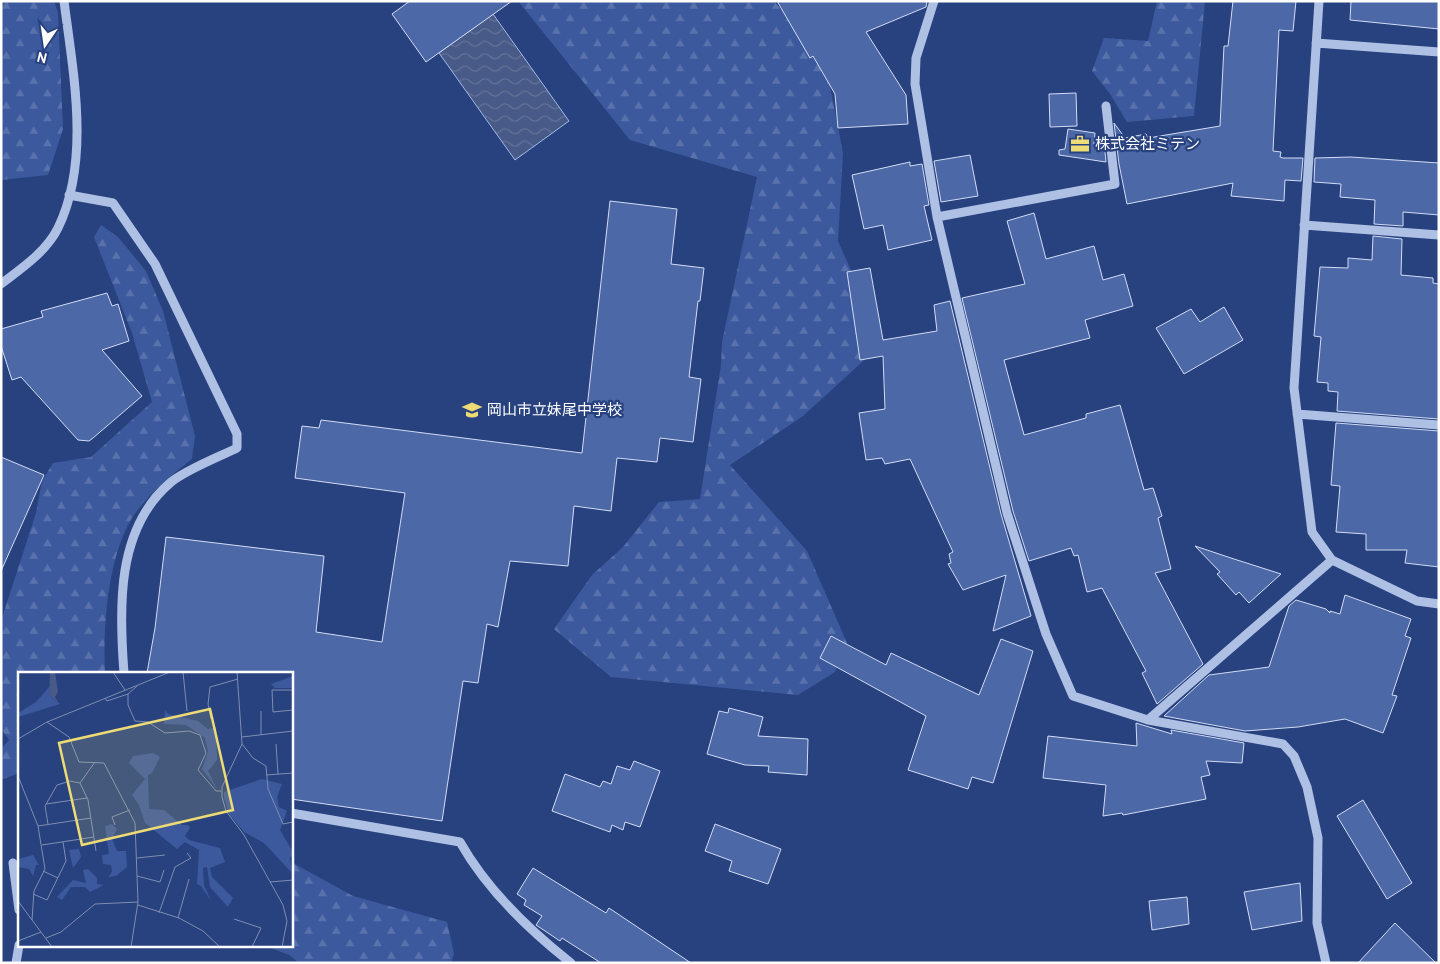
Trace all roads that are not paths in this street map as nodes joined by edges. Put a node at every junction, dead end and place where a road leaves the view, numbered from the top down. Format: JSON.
{"nodes":[{"id":1,"x":64,"y":1,"type":"edge"},
{"id":2,"x":934,"y":1,"type":"edge"},
{"id":3,"x":1319,"y":1,"type":"edge"},
{"id":4,"x":1316,"y":43,"type":"junction"},
{"id":5,"x":1439,"y":52,"type":"edge"},
{"id":6,"x":1106,"y":106,"type":"dead end"},
{"id":7,"x":69,"y":195,"type":"junction"},
{"id":8,"x":937,"y":217,"type":"junction"},
{"id":9,"x":1304,"y":225,"type":"junction"},
{"id":10,"x":1439,"y":235,"type":"edge"},
{"id":11,"x":1,"y":284,"type":"edge"},
{"id":12,"x":1297,"y":414,"type":"junction"},
{"id":13,"x":1439,"y":424,"type":"edge"},
{"id":14,"x":1332,"y":560,"type":"junction"},
{"id":15,"x":1439,"y":604,"type":"edge"},
{"id":16,"x":124,"y":672,"type":"edge"},
{"id":17,"x":1148,"y":720,"type":"junction"},
{"id":18,"x":292,"y":813,"type":"edge"},
{"id":19,"x":13,"y":863,"type":"dead end"},
{"id":20,"x":18,"y":902,"type":"edge"},
{"id":21,"x":19,"y":946,"type":"edge"},
{"id":22,"x":16,"y":963,"type":"edge"},
{"id":23,"x":571,"y":963,"type":"edge"},
{"id":24,"x":1326,"y":963,"type":"edge"}],
"edges":[{"from":1,"to":7,"type":"street"},
{"from":2,"to":8,"type":"street"},
{"from":3,"to":4,"type":"street"},
{"from":4,"to":5,"type":"street"},
{"from":4,"to":9,"type":"street"},
{"from":6,"to":8,"type":"street"},
{"from":7,"to":11,"type":"street"},
{"from":7,"to":16,"type":"street"},
{"from":8,"to":17,"type":"street"},
{"from":9,"to":10,"type":"street"},
{"from":9,"to":12,"type":"street"},
{"from":12,"to":13,"type":"street"},
{"from":12,"to":14,"type":"street"},
{"from":14,"to":15,"type":"street"},
{"from":14,"to":17,"type":"street"},
{"from":17,"to":24,"type":"street"},
{"from":18,"to":23,"type":"street"},
{"from":19,"to":20,"type":"street"},
{"from":21,"to":22,"type":"street"}]}
